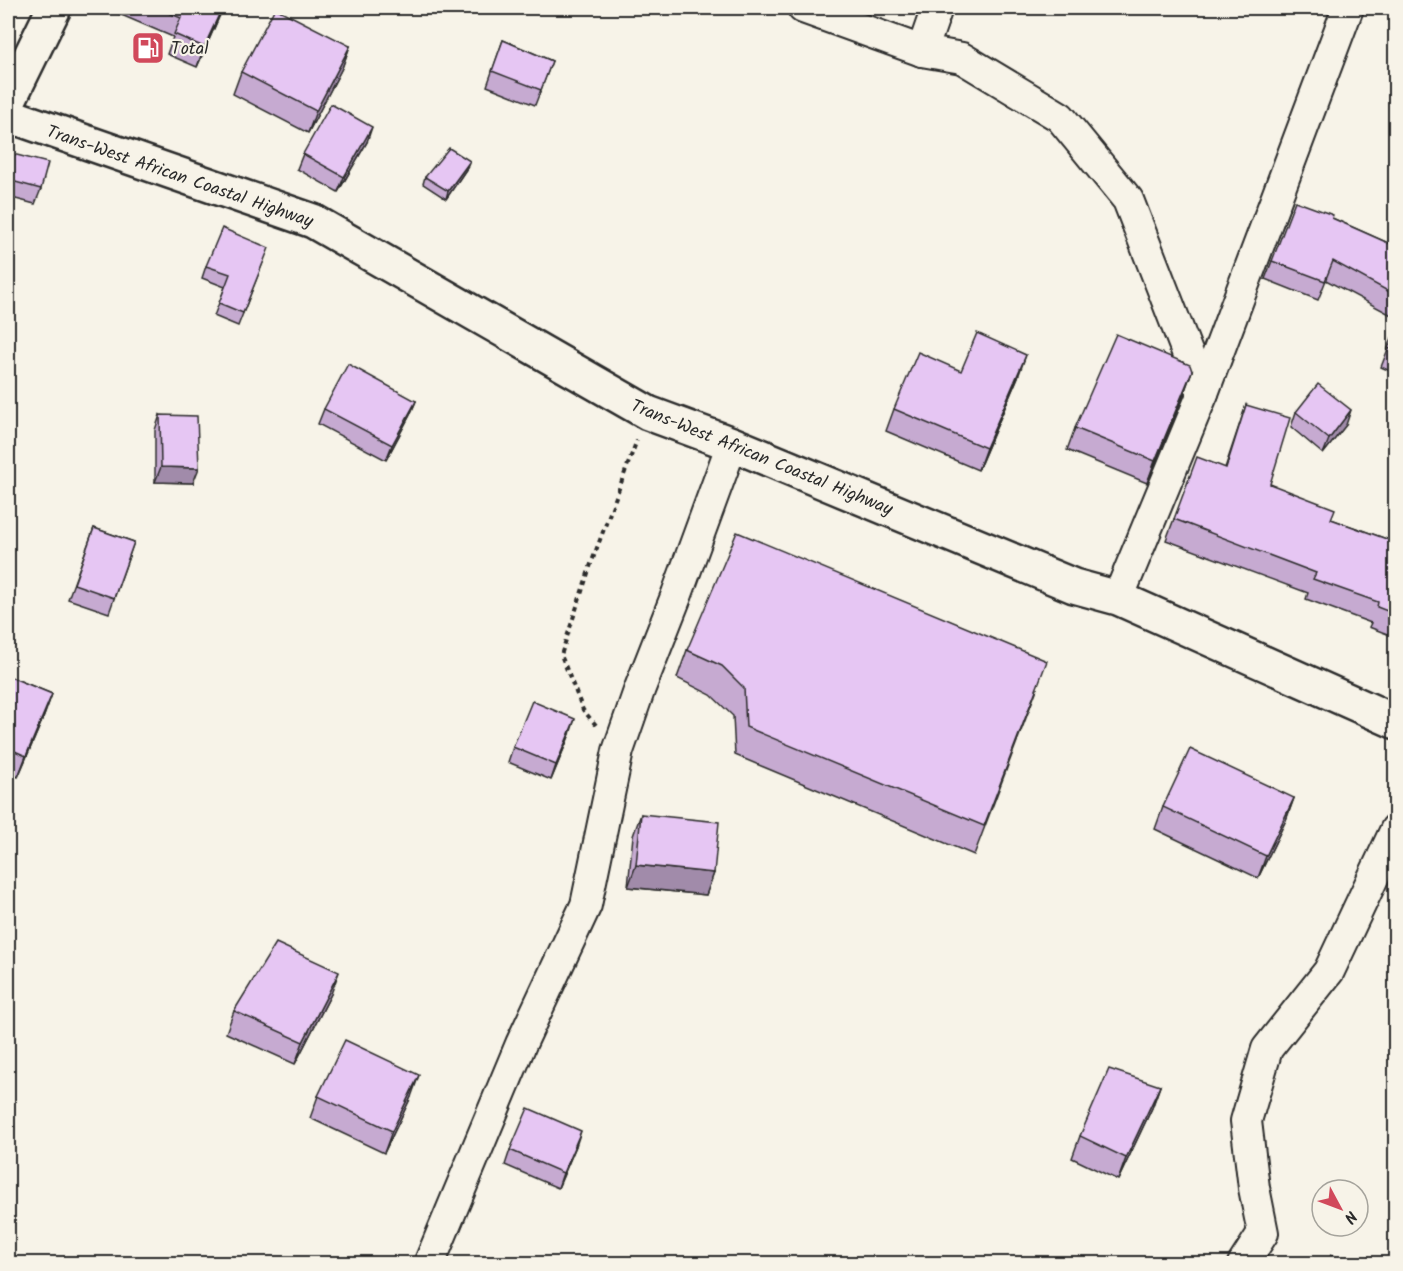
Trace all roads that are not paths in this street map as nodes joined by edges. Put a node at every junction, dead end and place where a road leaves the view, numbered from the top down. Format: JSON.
{"nodes":[{"id":1,"x":54,"y":8,"type":"edge"},
{"id":2,"x":803,"y":8,"type":"edge"},
{"id":3,"x":937,"y":8,"type":"edge"},
{"id":4,"x":1348,"y":8,"type":"edge"},
{"id":5,"x":922,"y":51,"type":"junction"},
{"id":6,"x":8,"y":115,"type":"edge"},
{"id":7,"x":1203,"y":393,"type":"junction"},
{"id":8,"x":732,"y":444,"type":"junction"},
{"id":9,"x":1118,"y":598,"type":"junction"},
{"id":10,"x":1395,"y":722,"type":"edge"},
{"id":11,"x":1395,"y":829,"type":"edge"},
{"id":12,"x":429,"y":1263,"type":"edge"},
{"id":13,"x":1244,"y":1263,"type":"edge"}],
"edges":[{"from":1,"to":6,"type":"main road"},
{"from":2,"to":5,"type":"street"},
{"from":3,"to":5,"type":"street"},
{"from":4,"to":7,"type":"street"},
{"from":5,"to":7,"type":"street"},
{"from":6,"to":8,"type":"main road","name":"Trans-West African Coastal Highway"},
{"from":7,"to":9,"type":"street"},
{"from":8,"to":9,"type":"main road","name":"Trans-West African Coastal Highway"},
{"from":8,"to":12,"type":"street"},
{"from":9,"to":10,"type":"main road","name":"Trans-West African Coastal Highway"},
{"from":11,"to":13,"type":"street"}]}
